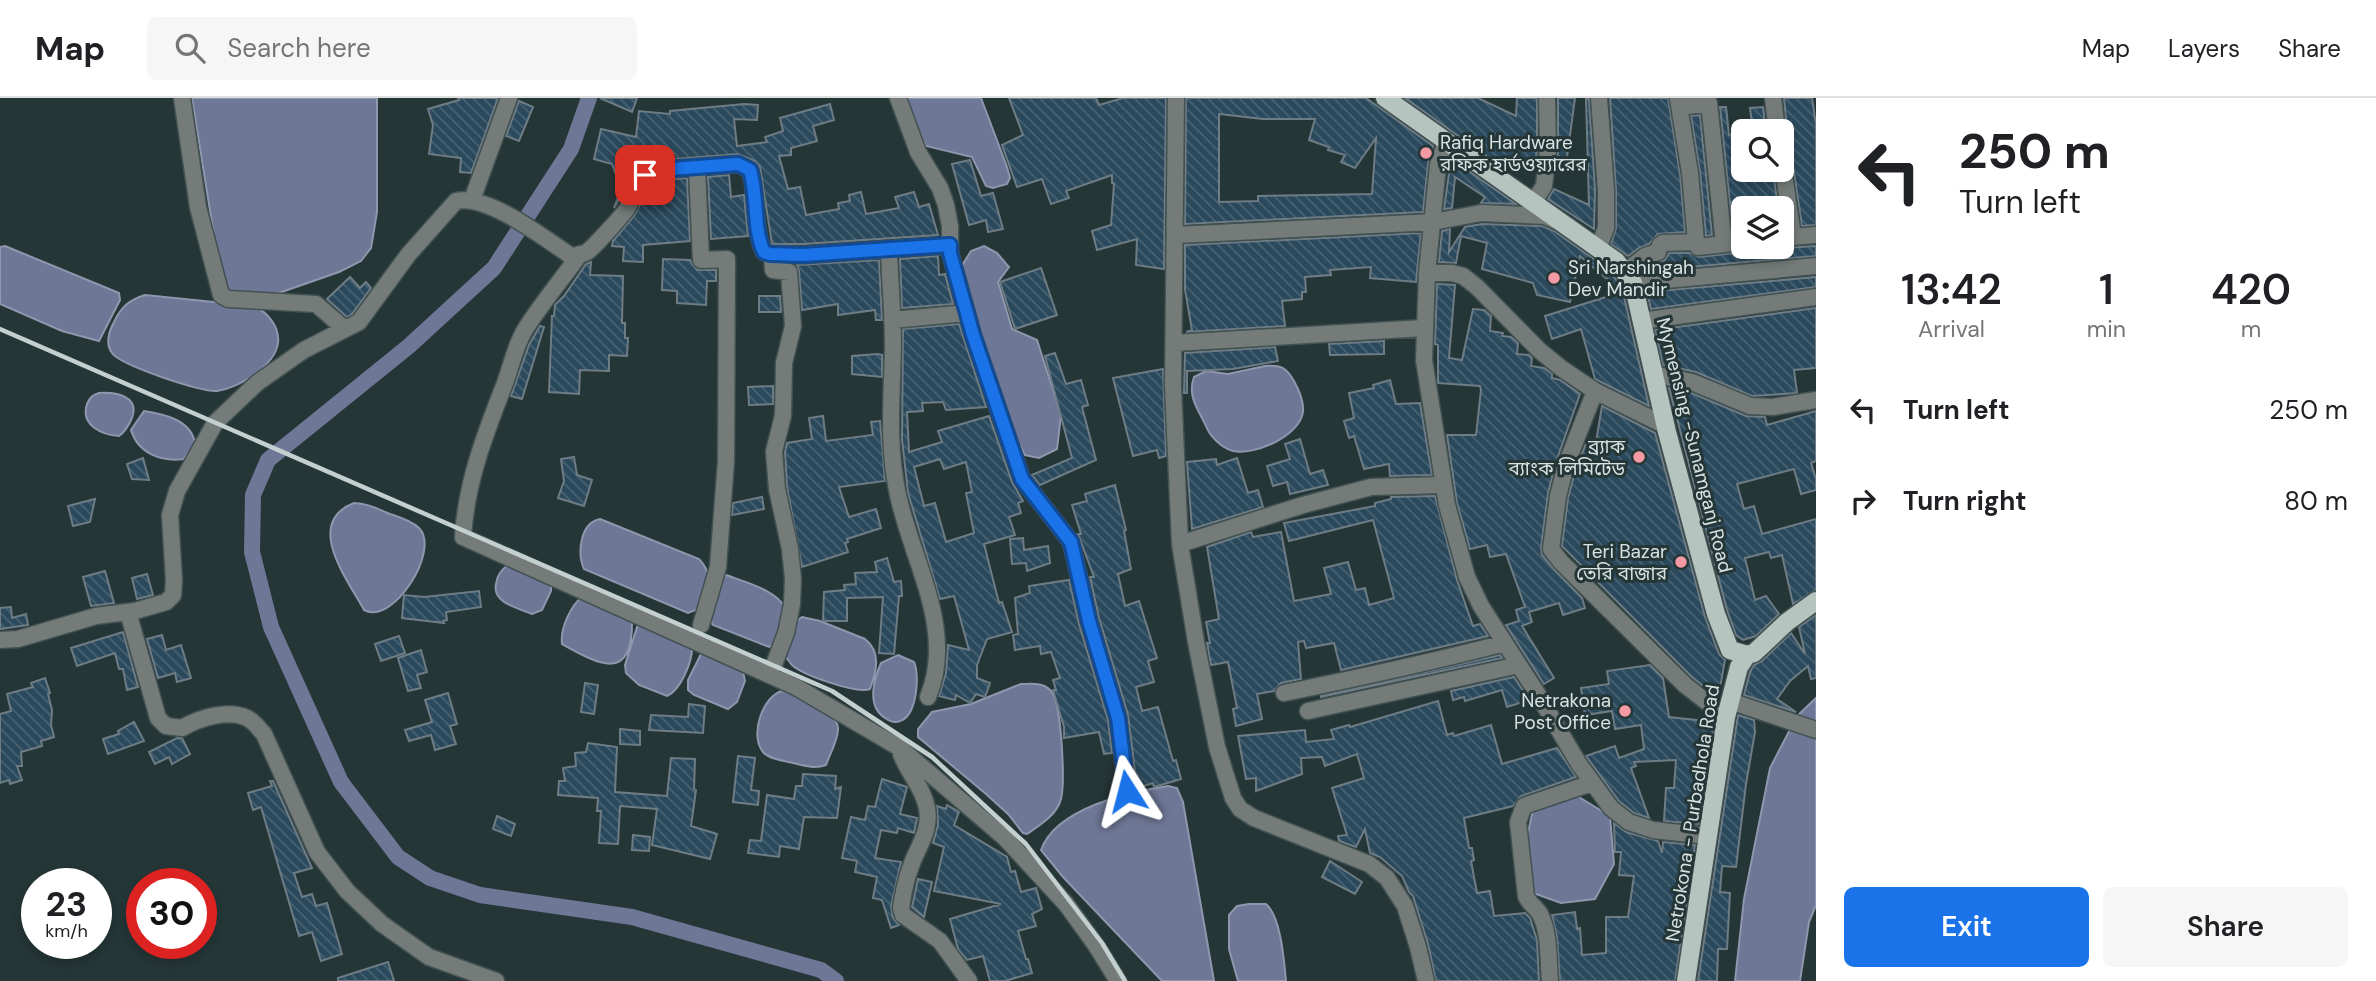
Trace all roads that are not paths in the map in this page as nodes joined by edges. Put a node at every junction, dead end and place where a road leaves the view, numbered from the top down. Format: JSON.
{"nodes":[{"id":1,"x":182,"y":98,"type":"edge"},
{"id":2,"x":509,"y":98,"type":"edge"},
{"id":3,"x":898,"y":98,"type":"edge"},
{"id":4,"x":1176,"y":98,"type":"edge"},
{"id":5,"x":1385,"y":98,"type":"edge"},
{"id":6,"x":1547,"y":98,"type":"edge"},
{"id":7,"x":1599,"y":98,"type":"edge"},
{"id":8,"x":1773,"y":98,"type":"edge"},
{"id":9,"x":1679,"y":102,"type":"edge"},
{"id":10,"x":1776,"y":119,"type":"edge"},
{"id":11,"x":1446,"y":142,"type":"junction"},
{"id":12,"x":697,"y":168,"type":"junction"},
{"id":13,"x":472,"y":200,"type":"junction"},
{"id":14,"x":1532,"y":204,"type":"junction"},
{"id":15,"x":1556,"y":221,"type":"junction"},
{"id":16,"x":1433,"y":222,"type":"junction"},
{"id":17,"x":1176,"y":235,"type":"junction"},
{"id":18,"x":1816,"y":236,"type":"edge"},
{"id":19,"x":1794,"y":238,"type":"edge"},
{"id":20,"x":1696,"y":242,"type":"junction"},
{"id":21,"x":1731,"y":243,"type":"edge"},
{"id":22,"x":1724,"y":244,"type":"junction"},
{"id":23,"x":950,"y":245,"type":"junction"},
{"id":24,"x":1598,"y":249,"type":"junction"},
{"id":25,"x":889,"y":250,"type":"junction"},
{"id":26,"x":772,"y":254,"type":"junction"},
{"id":27,"x":576,"y":255,"type":"junction"},
{"id":28,"x":1816,"y":266,"type":"edge"},
{"id":29,"x":1427,"y":273,"type":"junction"},
{"id":30,"x":1629,"y":278,"type":"junction"},
{"id":31,"x":1816,"y":296,"type":"edge"},
{"id":32,"x":967,"y":313,"type":"junction"},
{"id":33,"x":892,"y":320,"type":"junction"},
{"id":34,"x":1642,"y":321,"type":"junction"},
{"id":35,"x":1424,"y":328,"type":"junction"},
{"id":36,"x":345,"y":329,"type":"junction"},
{"id":37,"x":1174,"y":344,"type":"junction"},
{"id":38,"x":1654,"y":373,"type":"junction"},
{"id":39,"x":1595,"y":391,"type":"junction"},
{"id":40,"x":1816,"y":400,"type":"edge"},
{"id":41,"x":1666,"y":426,"type":"junction"},
{"id":42,"x":1443,"y":485,"type":"junction"},
{"id":43,"x":1180,"y":544,"type":"junction"},
{"id":44,"x":1816,"y":600,"type":"edge"},
{"id":45,"x":128,"y":612,"type":"junction"},
{"id":46,"x":701,"y":625,"type":"dead end"},
{"id":47,"x":0,"y":640,"type":"edge"},
{"id":48,"x":1505,"y":643,"type":"junction"},
{"id":49,"x":1747,"y":655,"type":"junction"},
{"id":50,"x":1519,"y":665,"type":"junction"},
{"id":51,"x":769,"y":675,"type":"junction"},
{"id":52,"x":1284,"y":693,"type":"dead end"},
{"id":53,"x":928,"y":697,"type":"dead end"},
{"id":54,"x":1728,"y":709,"type":"junction"},
{"id":55,"x":1308,"y":710,"type":"dead end"},
{"id":56,"x":1816,"y":730,"type":"edge"},
{"id":57,"x":900,"y":748,"type":"junction"},
{"id":58,"x":1592,"y":783,"type":"junction"},
{"id":59,"x":1127,"y":791,"type":"dead end"},
{"id":60,"x":1708,"y":836,"type":"junction"},
{"id":61,"x":496,"y":981,"type":"edge"},
{"id":62,"x":969,"y":981,"type":"edge"},
{"id":63,"x":1118,"y":981,"type":"edge"},
{"id":64,"x":1426,"y":981,"type":"edge"},
{"id":65,"x":1550,"y":981,"type":"edge"},
{"id":66,"x":1686,"y":981,"type":"edge"}],
"edges":[{"from":1,"to":36,"type":"street"},
{"from":2,"to":13,"type":"street"},
{"from":3,"to":23,"type":"street"},
{"from":4,"to":17,"type":"street"},
{"from":5,"to":11,"type":"main road"},
{"from":6,"to":14,"type":"street"},
{"from":7,"to":24,"type":"street"},
{"from":8,"to":10,"type":"street"},
{"from":9,"to":20,"type":"street"},
{"from":9,"to":22,"type":"street"},
{"from":11,"to":14,"type":"main road"},
{"from":11,"to":16,"type":"street"},
{"from":12,"to":26,"type":"street"},
{"from":12,"to":27,"type":"street"},
{"from":12,"to":46,"type":"street"},
{"from":13,"to":27,"type":"street"},
{"from":13,"to":36,"type":"street"},
{"from":14,"to":15,"type":"main road"},
{"from":15,"to":16,"type":"street"},
{"from":15,"to":24,"type":"main road"},
{"from":16,"to":17,"type":"street"},
{"from":16,"to":29,"type":"street"},
{"from":17,"to":37,"type":"street"},
{"from":18,"to":19,"type":"street"},
{"from":20,"to":22,"type":"street"},
{"from":20,"to":30,"type":"street"},
{"from":21,"to":22,"type":"street"},
{"from":23,"to":25,"type":"street"},
{"from":23,"to":32,"type":"street"},
{"from":24,"to":30,"type":"main road"},
{"from":25,"to":26,"type":"street"},
{"from":25,"to":33,"type":"street"},
{"from":26,"to":51,"type":"street"},
{"from":27,"to":51,"type":"street"},
{"from":28,"to":30,"type":"street"},
{"from":29,"to":35,"type":"street"},
{"from":29,"to":39,"type":"street"},
{"from":30,"to":34,"type":"main road","name":"Mymensing -Sunamganj Road"},
{"from":31,"to":34,"type":"street"},
{"from":32,"to":33,"type":"street"},
{"from":32,"to":59,"type":"street"},
{"from":33,"to":53,"type":"street"},
{"from":34,"to":38,"type":"main road","name":"Mymensing -Sunamganj Road"},
{"from":35,"to":37,"type":"street"},
{"from":35,"to":42,"type":"street"},
{"from":36,"to":45,"type":"street"},
{"from":37,"to":43,"type":"street"},
{"from":38,"to":40,"type":"street"},
{"from":38,"to":41,"type":"main road","name":"Mymensing -Sunamganj Road"},
{"from":39,"to":41,"type":"street"},
{"from":39,"to":54,"type":"street"},
{"from":41,"to":49,"type":"main road","name":"Mymensing -Sunamganj Road"},
{"from":42,"to":43,"type":"street"},
{"from":42,"to":48,"type":"street"},
{"from":43,"to":64,"type":"street"},
{"from":44,"to":49,"type":"main road"},
{"from":45,"to":47,"type":"street"},
{"from":45,"to":61,"type":"street"},
{"from":48,"to":50,"type":"street"},
{"from":48,"to":52,"type":"street"},
{"from":49,"to":54,"type":"main road","name":"Netrokona - Purbadhola Road"},
{"from":50,"to":55,"type":"street"},
{"from":50,"to":58,"type":"street"},
{"from":51,"to":57,"type":"street"},
{"from":54,"to":56,"type":"street"},
{"from":54,"to":60,"type":"main road","name":"Netrokona - Purbadhola Road"},
{"from":57,"to":62,"type":"street"},
{"from":57,"to":63,"type":"street"},
{"from":58,"to":60,"type":"street"},
{"from":58,"to":65,"type":"street"},
{"from":60,"to":66,"type":"main road","name":"Netrokona - Purbadhola Road"}]}
